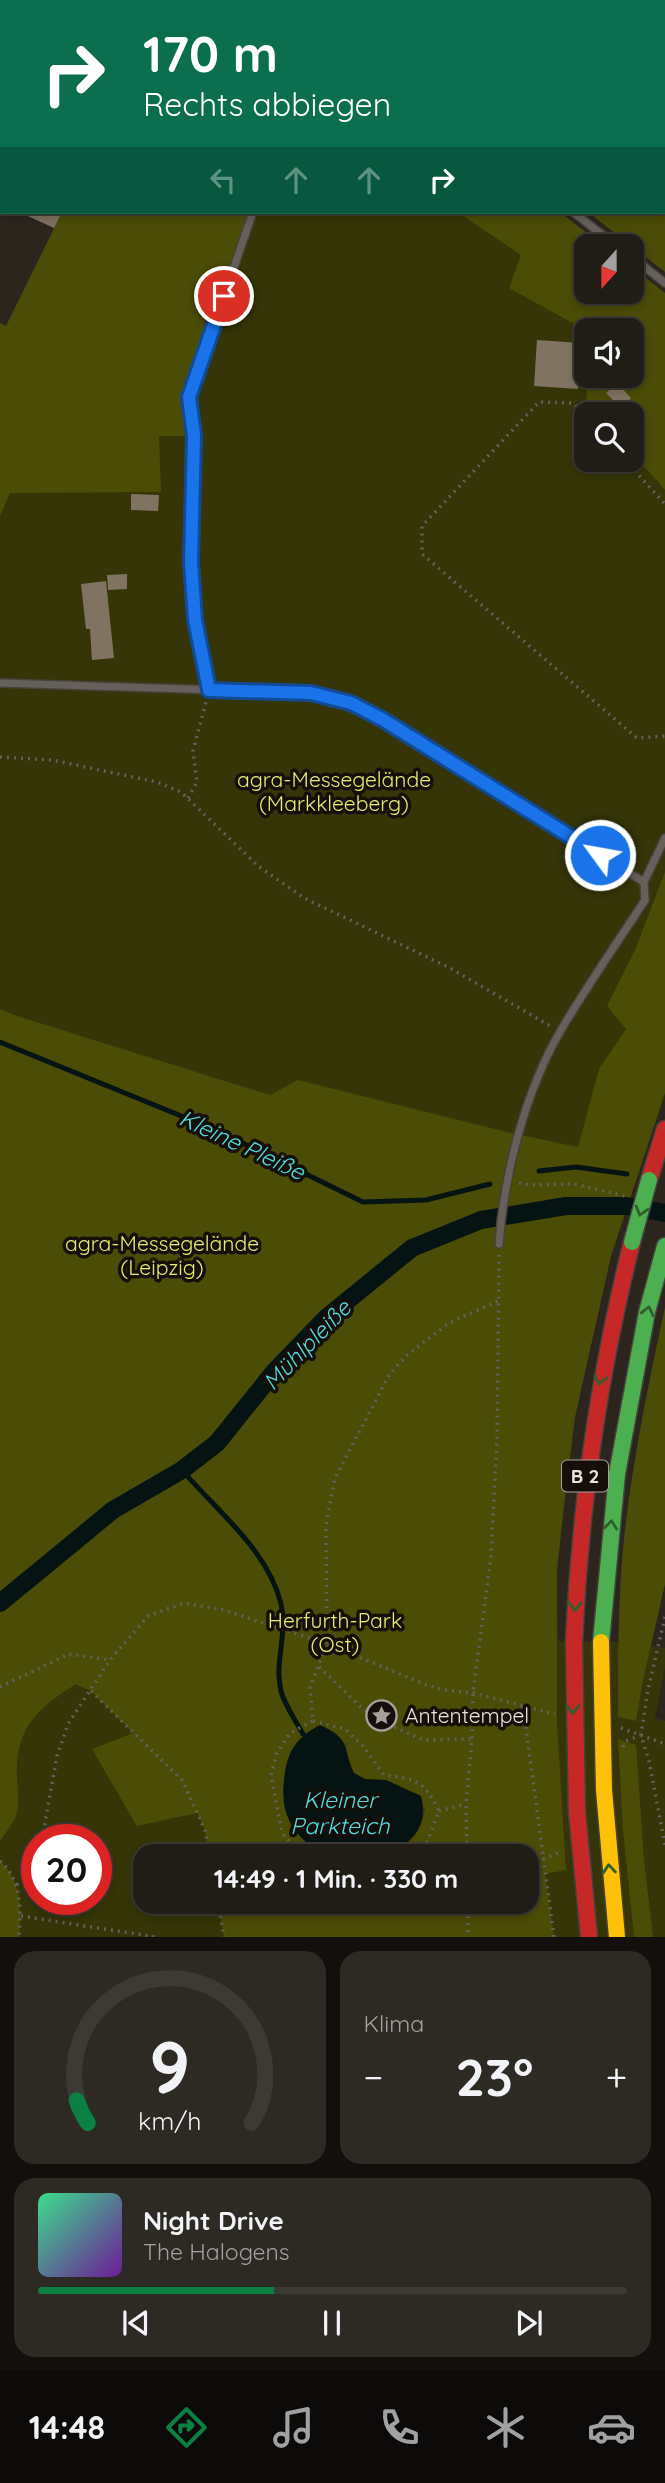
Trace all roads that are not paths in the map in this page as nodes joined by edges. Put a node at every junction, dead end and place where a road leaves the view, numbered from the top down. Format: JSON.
{"nodes":[{"id":1,"x":252,"y":214,"type":"edge"},
{"id":2,"x":576,"y":214,"type":"edge"},
{"id":3,"x":601,"y":234,"type":"edge"},
{"id":4,"x":644,"y":266,"type":"edge"},
{"id":5,"x":665,"y":283,"type":"edge"},
{"id":6,"x":0,"y":683,"type":"edge"},
{"id":7,"x":209,"y":690,"type":"junction"},
{"id":8,"x":665,"y":838,"type":"edge"},
{"id":9,"x":644,"y":882,"type":"junction"},
{"id":10,"x":665,"y":1129,"type":"edge"},
{"id":11,"x":499,"y":1244,"type":"road end"},
{"id":12,"x":665,"y":1247,"type":"edge"},
{"id":13,"x":589,"y":1937,"type":"edge"},
{"id":14,"x":617,"y":1937,"type":"edge"}],
"edges":[{"from":1,"to":7,"type":"lane"},
{"from":2,"to":3,"type":"lane"},
{"from":4,"to":5,"type":"lane"},
{"from":6,"to":7,"type":"lane"},
{"from":7,"to":9,"type":"lane"},
{"from":8,"to":9,"type":"lane"},
{"from":9,"to":11,"type":"lane"},
{"from":10,"to":13,"type":"highway","number":"B 2","one_way":true,"bridge":true},
{"from":14,"to":12,"type":"highway","number":"B 2","one_way":true,"bridge":true}]}
